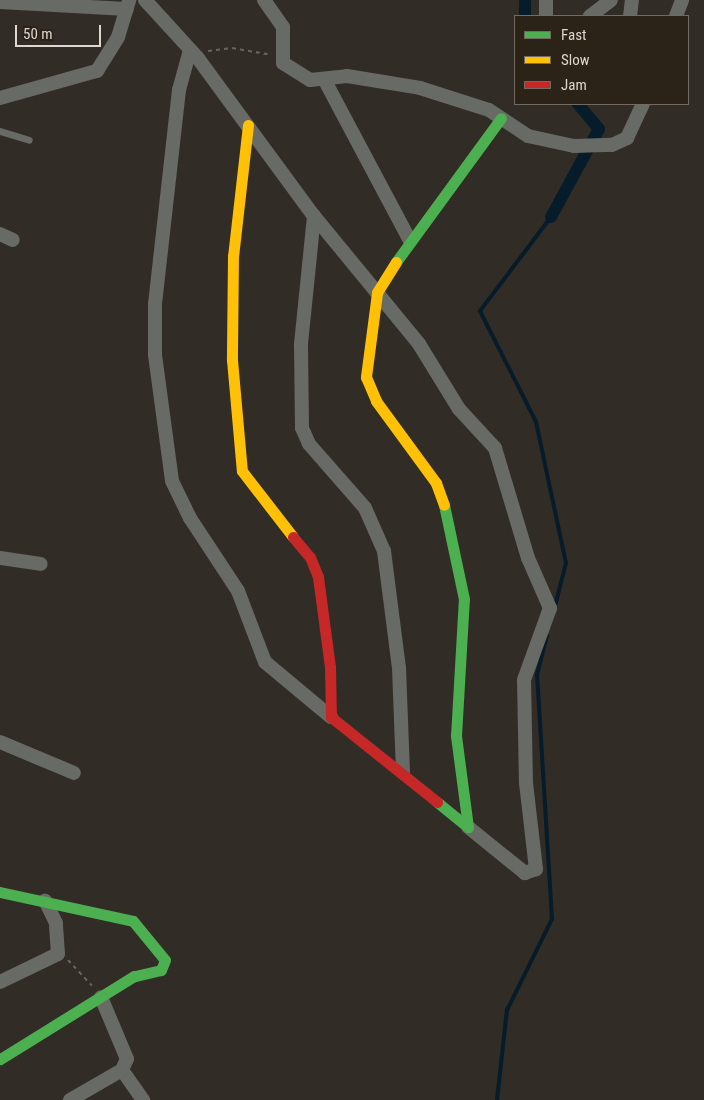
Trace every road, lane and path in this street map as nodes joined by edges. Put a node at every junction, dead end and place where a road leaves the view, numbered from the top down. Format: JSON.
{"nodes":[{"id":1,"x":145,"y":0,"type":"edge"},
{"id":2,"x":264,"y":0,"type":"edge"},
{"id":3,"x":546,"y":0,"type":"edge"},
{"id":4,"x":611,"y":0,"type":"edge"},
{"id":5,"x":632,"y":0,"type":"edge"},
{"id":6,"x":682,"y":0,"type":"edge"},
{"id":7,"x":0,"y":2,"type":"edge"},
{"id":8,"x":30,"y":2,"type":"edge"},
{"id":9,"x":128,"y":5,"type":"edge"},
{"id":10,"x":546,"y":15,"type":"edge"},
{"id":11,"x":591,"y":15,"type":"edge"},
{"id":12,"x":630,"y":15,"type":"edge"},
{"id":13,"x":676,"y":15,"type":"edge"},
{"id":14,"x":193,"y":53,"type":"junction"},
{"id":15,"x":282,"y":63,"type":"junction"},
{"id":16,"x":324,"y":79,"type":"junction"},
{"id":17,"x":0,"y":98,"type":"edge"},
{"id":18,"x":642,"y":105,"type":"edge"},
{"id":19,"x":501,"y":118,"type":"junction"},
{"id":20,"x":248,"y":125,"type":"junction"},
{"id":21,"x":0,"y":131,"type":"edge"},
{"id":22,"x":29,"y":140,"type":"dead end"},
{"id":23,"x":314,"y":216,"type":"junction"},
{"id":24,"x":0,"y":234,"type":"edge"},
{"id":25,"x":13,"y":240,"type":"dead end"},
{"id":26,"x":410,"y":240,"type":"junction"},
{"id":27,"x":377,"y":294,"type":"junction"},
{"id":28,"x":0,"y":558,"type":"edge"},
{"id":29,"x":41,"y":564,"type":"dead end"},
{"id":30,"x":331,"y":717,"type":"junction"},
{"id":31,"x":0,"y":742,"type":"edge"},
{"id":32,"x":74,"y":773,"type":"dead end"},
{"id":33,"x":403,"y":773,"type":"junction"},
{"id":34,"x":468,"y":827,"type":"junction"},
{"id":35,"x":0,"y":892,"type":"edge"},
{"id":36,"x":45,"y":900,"type":"junction"},
{"id":37,"x":58,"y":954,"type":"junction"},
{"id":38,"x":0,"y":982,"type":"edge"},
{"id":39,"x":101,"y":997,"type":"junction"},
{"id":40,"x":0,"y":1059,"type":"edge"},
{"id":41,"x":122,"y":1070,"type":"junction"},
{"id":42,"x":70,"y":1100,"type":"edge"},
{"id":43,"x":143,"y":1100,"type":"edge"}],
"edges":[{"from":1,"to":14,"type":"street"},
{"from":2,"to":15,"type":"street"},
{"from":3,"to":10,"type":"street"},
{"from":4,"to":11,"type":"street"},
{"from":5,"to":12,"type":"street"},
{"from":6,"to":13,"type":"street"},
{"from":7,"to":8,"type":"street"},
{"from":8,"to":9,"type":"street"},
{"from":9,"to":17,"type":"street"},
{"from":14,"to":15,"type":"path"},
{"from":14,"to":20,"type":"street"},
{"from":14,"to":30,"type":"street"},
{"from":15,"to":16,"type":"street"},
{"from":16,"to":19,"type":"street"},
{"from":16,"to":26,"type":"street"},
{"from":18,"to":19,"type":"street"},
{"from":19,"to":26,"type":"street"},
{"from":20,"to":23,"type":"street"},
{"from":20,"to":30,"type":"street"},
{"from":21,"to":22,"type":"lane"},
{"from":23,"to":27,"type":"street"},
{"from":23,"to":33,"type":"street"},
{"from":24,"to":25,"type":"street"},
{"from":26,"to":27,"type":"street"},
{"from":27,"to":34,"type":"street"},
{"from":27,"to":34,"type":"street"},
{"from":28,"to":29,"type":"street"},
{"from":30,"to":33,"type":"street"},
{"from":31,"to":32,"type":"street"},
{"from":33,"to":34,"type":"street"},
{"from":35,"to":36,"type":"street"},
{"from":36,"to":37,"type":"street"},
{"from":36,"to":39,"type":"street"},
{"from":37,"to":38,"type":"street"},
{"from":37,"to":39,"type":"path"},
{"from":39,"to":40,"type":"street"},
{"from":39,"to":41,"type":"street"},
{"from":41,"to":42,"type":"street"},
{"from":41,"to":43,"type":"street"}]}
